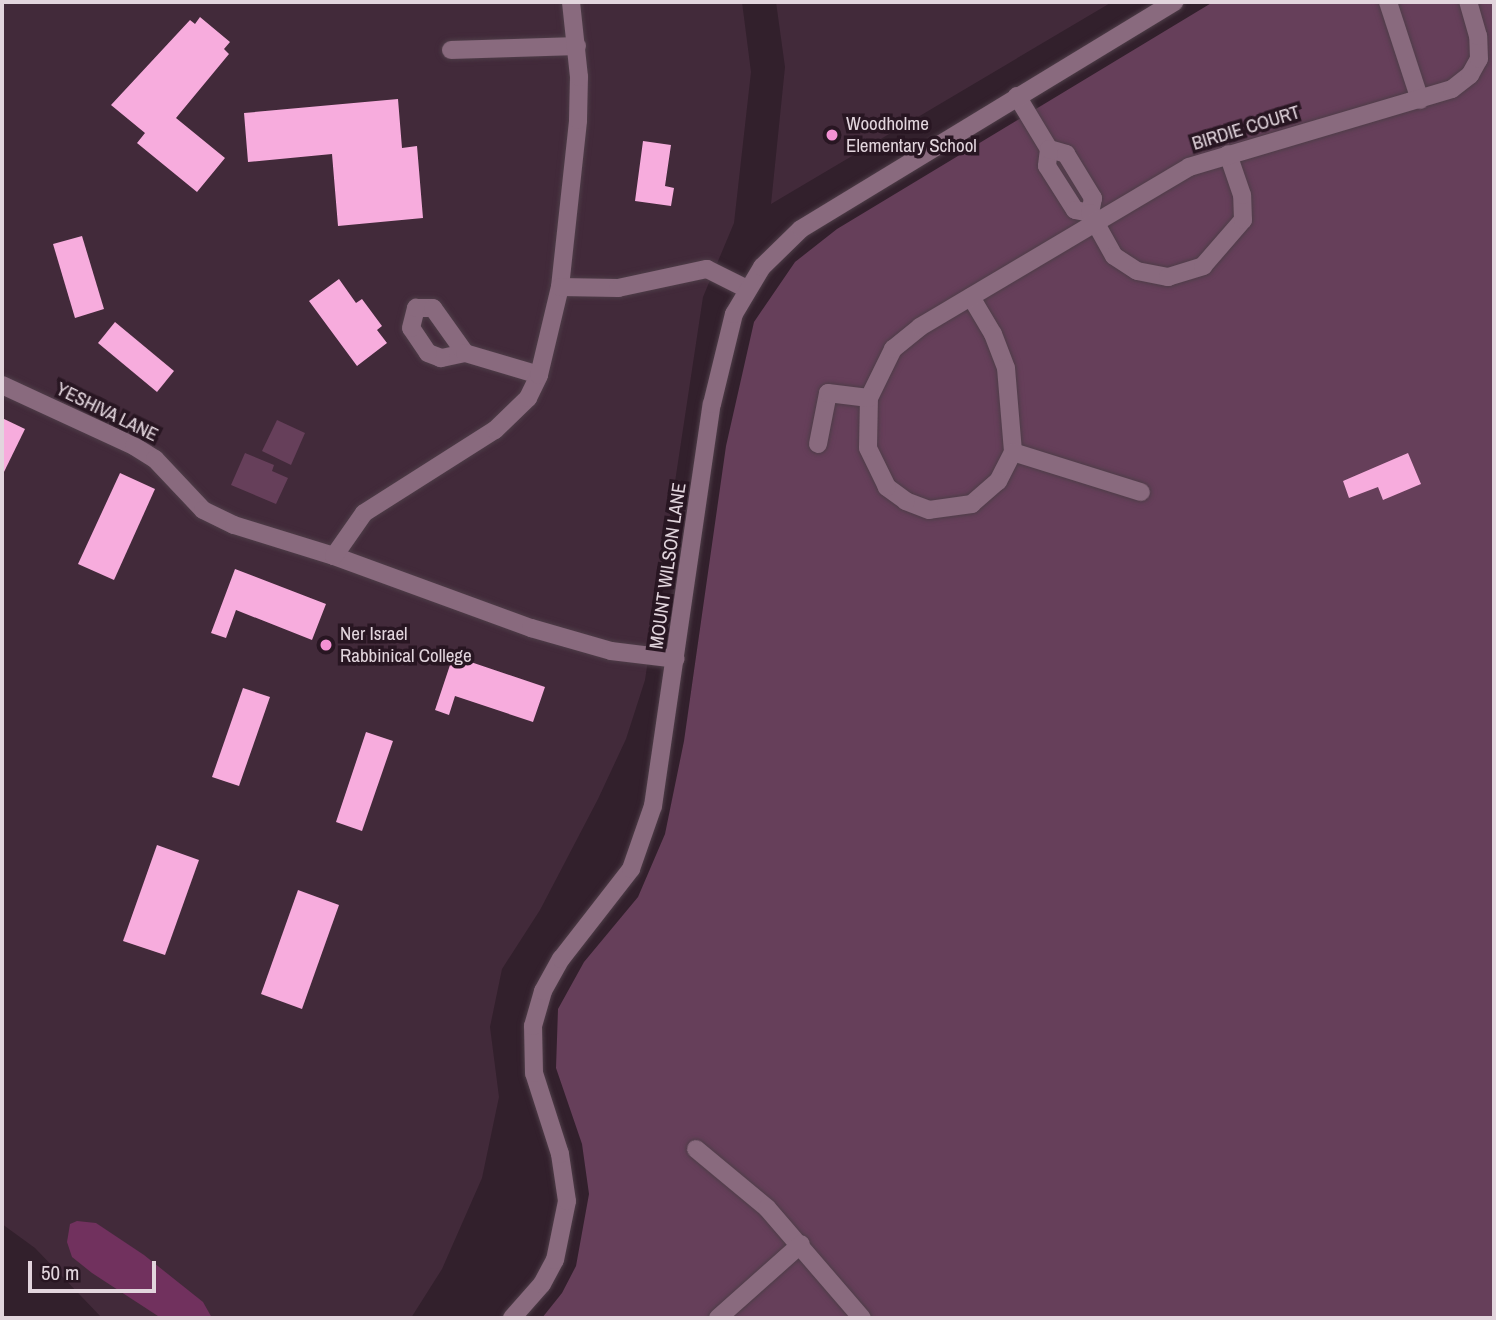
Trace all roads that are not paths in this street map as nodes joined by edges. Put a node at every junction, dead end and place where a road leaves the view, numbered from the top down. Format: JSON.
{"nodes":[{"id":1,"x":571,"y":2,"type":"edge"},
{"id":2,"x":1175,"y":2,"type":"edge"},
{"id":3,"x":1388,"y":2,"type":"edge"},
{"id":4,"x":1468,"y":2,"type":"edge"},
{"id":5,"x":576,"y":46,"type":"junction"},
{"id":6,"x":451,"y":50,"type":"dead end"},
{"id":7,"x":1017,"y":96,"type":"junction"},
{"id":8,"x":1420,"y":100,"type":"junction"},
{"id":9,"x":1228,"y":154,"type":"junction"},
{"id":10,"x":1093,"y":218,"type":"junction"},
{"id":11,"x":560,"y":287,"type":"junction"},
{"id":12,"x":747,"y":289,"type":"junction"},
{"id":13,"x":971,"y":298,"type":"junction"},
{"id":14,"x":465,"y":353,"type":"dead end"},
{"id":15,"x":539,"y":375,"type":"junction"},
{"id":16,"x":2,"y":385,"type":"edge"},
{"id":17,"x":869,"y":398,"type":"junction"},
{"id":18,"x":818,"y":444,"type":"dead end"},
{"id":19,"x":1013,"y":452,"type":"junction"},
{"id":20,"x":1141,"y":492,"type":"dead end"},
{"id":21,"x":334,"y":556,"type":"junction"},
{"id":22,"x":676,"y":659,"type":"junction"},
{"id":23,"x":696,"y":1149,"type":"dead end"},
{"id":24,"x":801,"y":1244,"type":"junction"},
{"id":25,"x":512,"y":1318,"type":"edge"},
{"id":26,"x":718,"y":1318,"type":"edge"},
{"id":27,"x":862,"y":1318,"type":"edge"}],
"edges":[{"from":1,"to":5,"type":"street"},
{"from":2,"to":7,"type":"street","name":"MOUNT WILSON LANE"},
{"from":3,"to":8,"type":"street"},
{"from":4,"to":8,"type":"street","name":"BIRDIE COURT"},
{"from":5,"to":6,"type":"street"},
{"from":5,"to":11,"type":"street"},
{"from":7,"to":10,"type":"street"},
{"from":7,"to":12,"type":"street","name":"MOUNT WILSON LANE"},
{"from":8,"to":9,"type":"street","name":"BIRDIE COURT"},
{"from":9,"to":10,"type":"street","name":"BIRDIE COURT"},
{"from":9,"to":10,"type":"street"},
{"from":10,"to":13,"type":"street","name":"BIRDIE COURT"},
{"from":11,"to":12,"type":"street"},
{"from":11,"to":15,"type":"street"},
{"from":12,"to":22,"type":"street","name":"MOUNT WILSON LANE"},
{"from":13,"to":17,"type":"street","name":"BIRDIE COURT"},
{"from":13,"to":19,"type":"street"},
{"from":14,"to":15,"type":"street"},
{"from":15,"to":21,"type":"street"},
{"from":16,"to":21,"type":"street","name":"YESHIVA LANE"},
{"from":17,"to":18,"type":"street"},
{"from":17,"to":19,"type":"street","name":"BIRDIE COURT"},
{"from":19,"to":20,"type":"street"},
{"from":21,"to":22,"type":"street","name":"YESHIVA LANE"},
{"from":22,"to":25,"type":"street","name":"MOUNT WILSON LANE"},
{"from":23,"to":24,"type":"street"},
{"from":24,"to":26,"type":"street"},
{"from":24,"to":27,"type":"street"}]}
